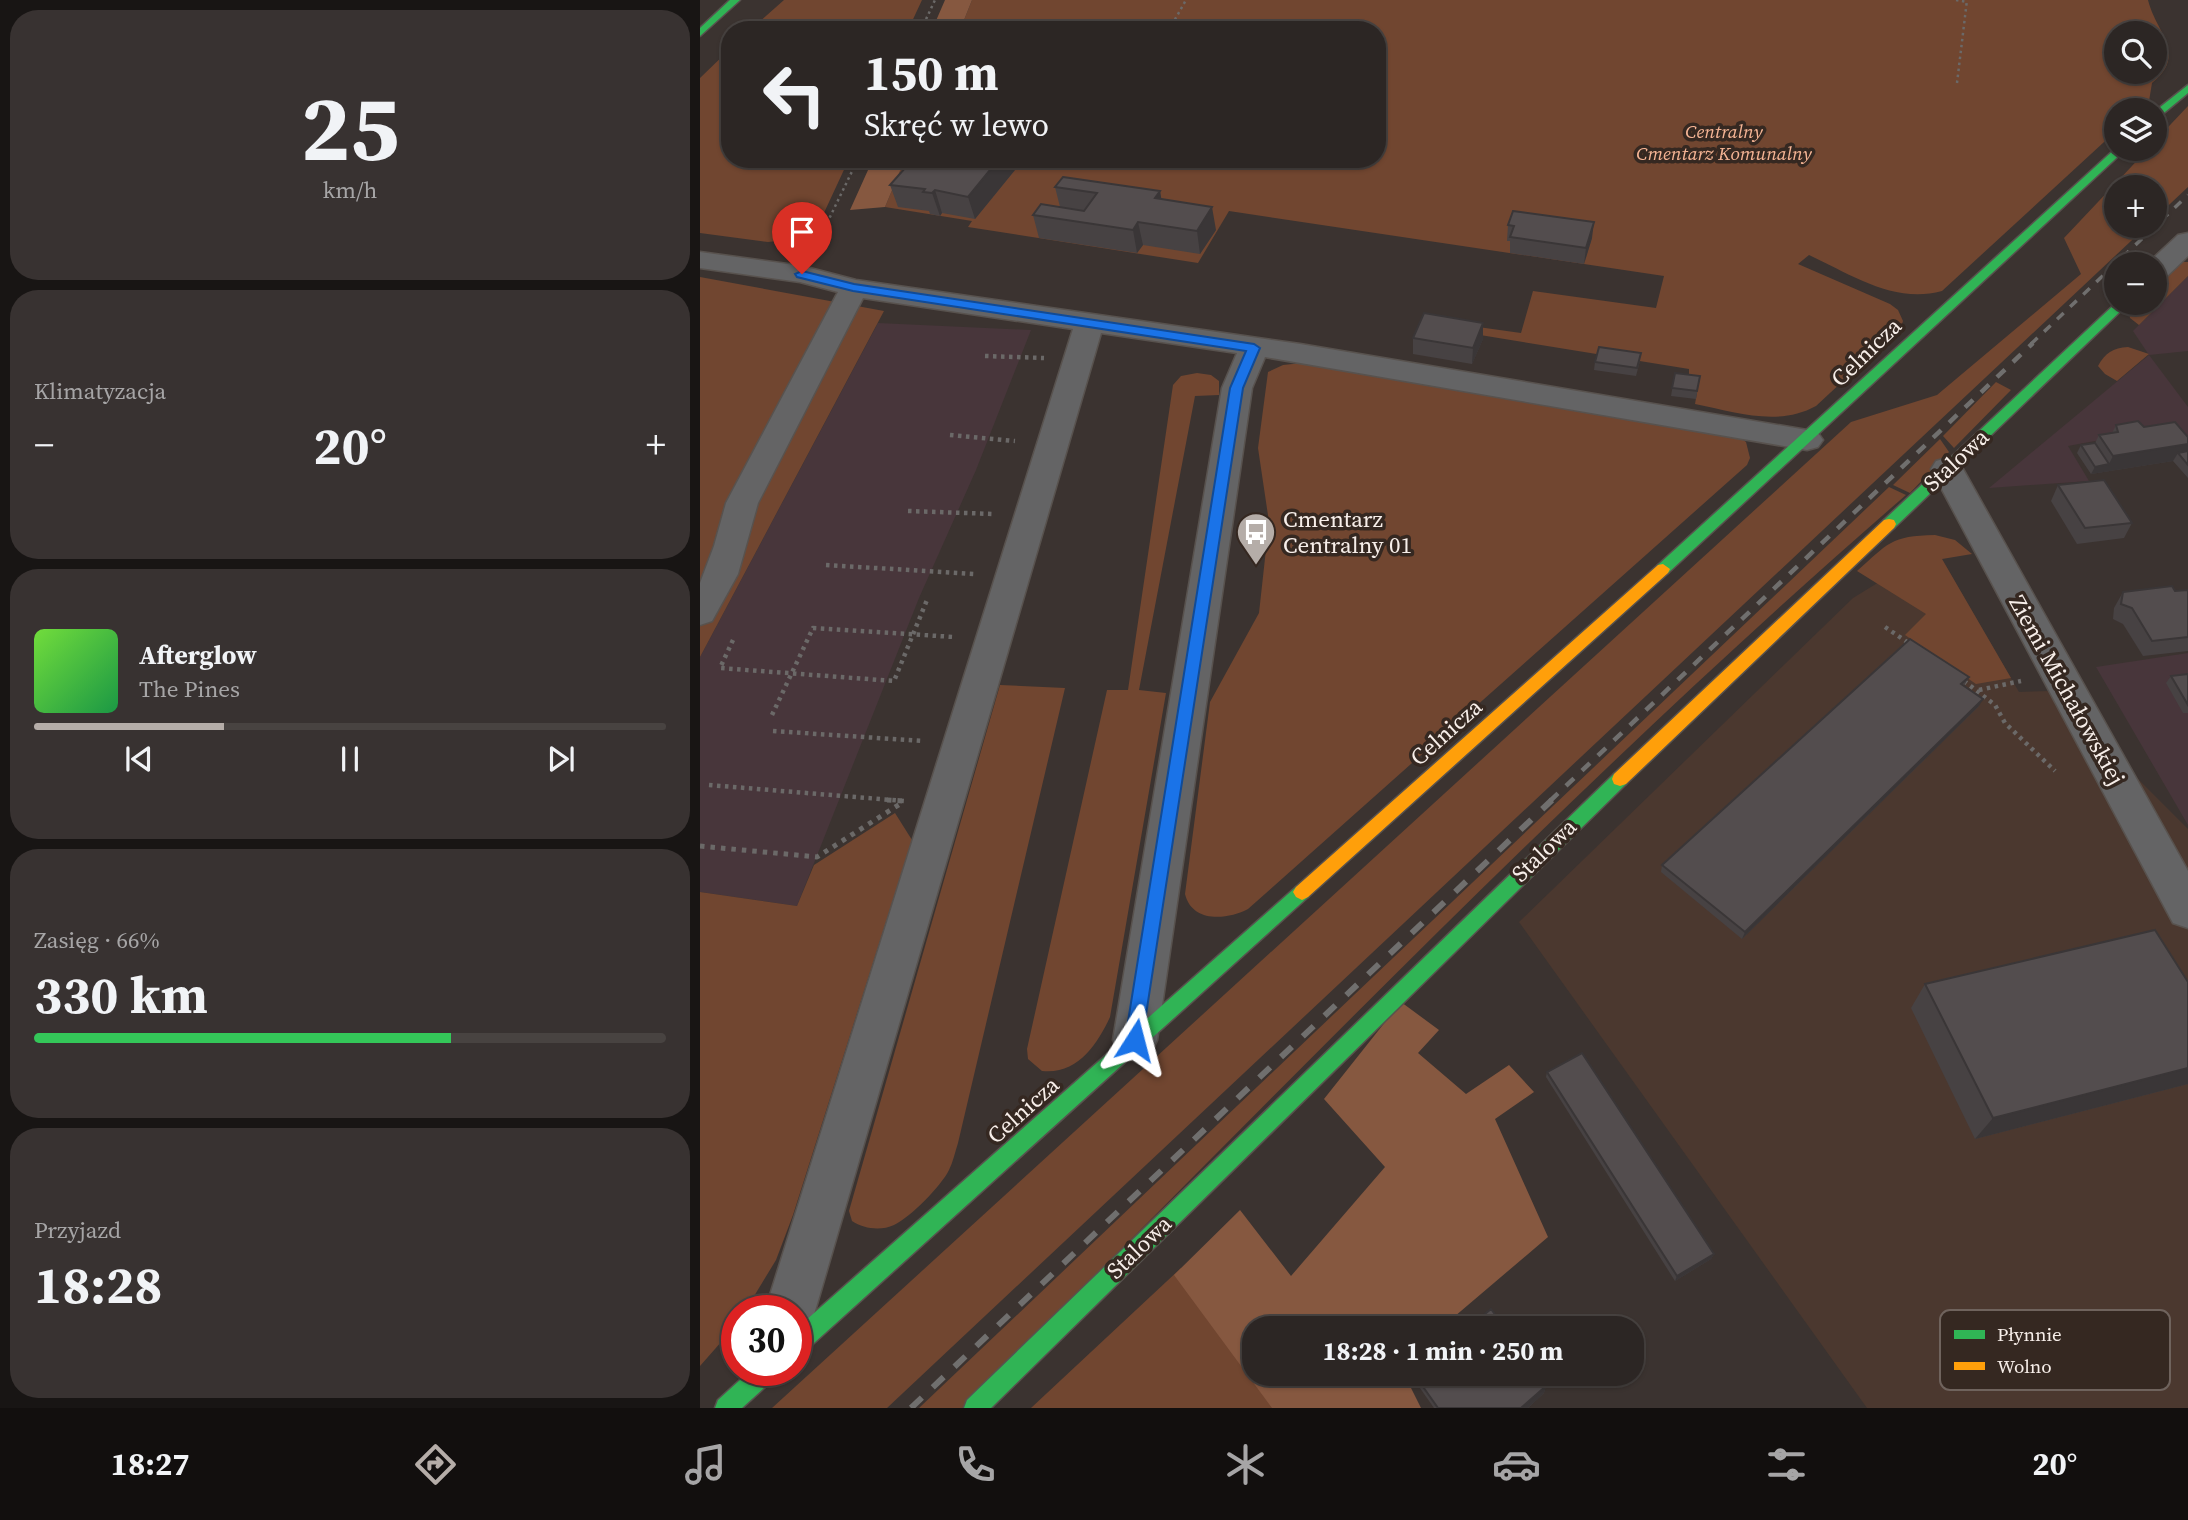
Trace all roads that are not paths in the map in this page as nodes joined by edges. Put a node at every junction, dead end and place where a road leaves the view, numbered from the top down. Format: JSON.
{"nodes":[{"id":1,"x":735,"y":0,"type":"edge"},
{"id":2,"x":700,"y":33,"type":"edge"},
{"id":3,"x":2188,"y":88,"type":"edge"},
{"id":4,"x":2167,"y":107,"type":"edge"},
{"id":5,"x":2108,"y":161,"type":"edge"},
{"id":6,"x":2188,"y":241,"type":"edge"},
{"id":7,"x":700,"y":260,"type":"edge"},
{"id":8,"x":2167,"y":261,"type":"edge"},
{"id":9,"x":853,"y":288,"type":"junction"},
{"id":10,"x":2110,"y":315,"type":"edge"},
{"id":11,"x":1084,"y":340,"type":"junction"},
{"id":12,"x":1254,"y":348,"type":"junction"},
{"id":13,"x":1807,"y":440,"type":"junction"},
{"id":14,"x":1947,"y":469,"type":"junction"},
{"id":15,"x":700,"y":612,"type":"edge"},
{"id":16,"x":2188,"y":910,"type":"edge"},
{"id":17,"x":1135,"y":1040,"type":"junction"},
{"id":18,"x":795,"y":1295,"type":"edge"},
{"id":19,"x":812,"y":1330,"type":"edge"},
{"id":20,"x":750,"y":1386,"type":"edge"},
{"id":21,"x":726,"y":1408,"type":"edge"},
{"id":22,"x":975,"y":1408,"type":"edge"}],
"edges":[{"from":1,"to":2,"type":"street"},
{"from":3,"to":4,"type":"street"},
{"from":5,"to":13,"type":"street","name":"Celnicza"},
{"from":6,"to":8,"type":"street"},
{"from":7,"to":9,"type":"street"},
{"from":9,"to":11,"type":"street"},
{"from":9,"to":15,"type":"street"},
{"from":10,"to":14,"type":"street","name":"Stalowa"},
{"from":11,"to":12,"type":"street"},
{"from":11,"to":18,"type":"street"},
{"from":12,"to":13,"type":"street"},
{"from":12,"to":17,"type":"street"},
{"from":13,"to":17,"type":"street","name":"Celnicza"},
{"from":14,"to":16,"type":"street","name":"Ziemi Michałowskiej"},
{"from":14,"to":22,"type":"street","name":"Stalowa"},
{"from":17,"to":19,"type":"street","name":"Celnicza"},
{"from":20,"to":21,"type":"street"}]}
